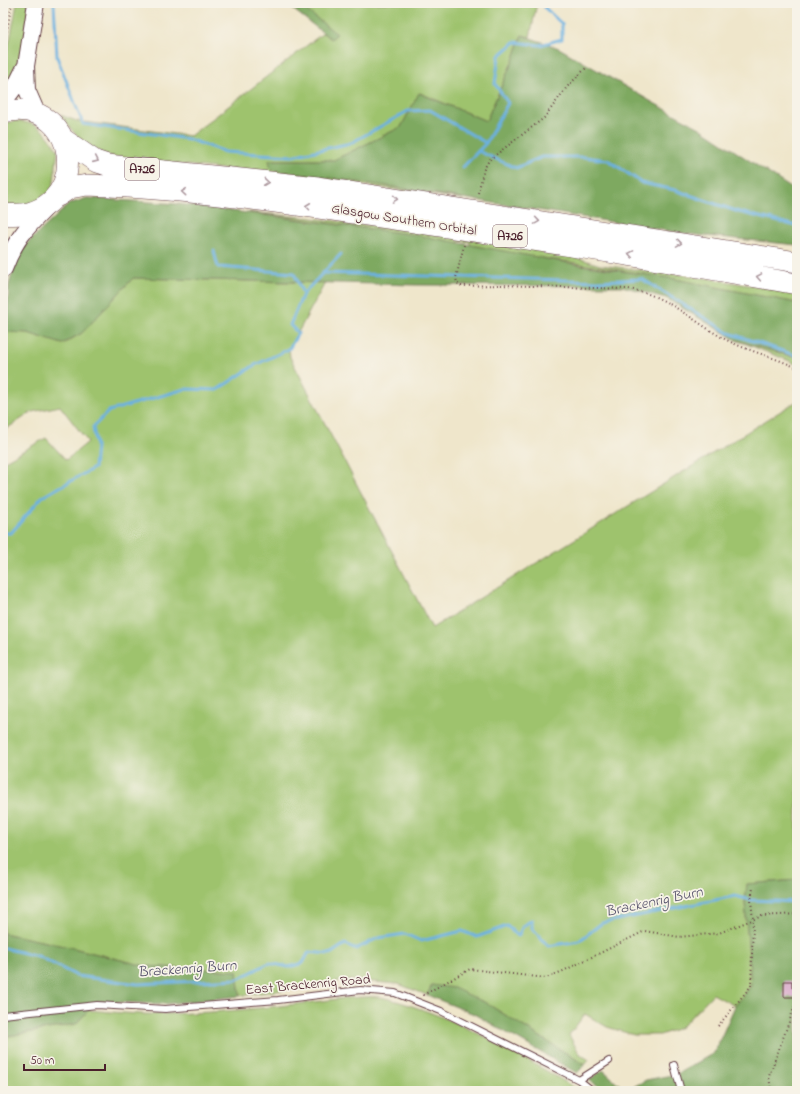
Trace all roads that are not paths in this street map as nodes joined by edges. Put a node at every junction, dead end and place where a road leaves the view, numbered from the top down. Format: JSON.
{"nodes":[{"id":1,"x":36,"y":3,"type":"edge"},
{"id":2,"x":26,"y":66,"type":"junction"},
{"id":3,"x":3,"y":103,"type":"edge"},
{"id":4,"x":3,"y":112,"type":"edge"},
{"id":5,"x":37,"y":113,"type":"junction"},
{"id":6,"x":63,"y":139,"type":"junction"},
{"id":7,"x":56,"y":198,"type":"junction"},
{"id":8,"x":3,"y":214,"type":"edge"},
{"id":9,"x":3,"y":242,"type":"edge"},
{"id":10,"x":797,"y":262,"type":"edge"},
{"id":11,"x":3,"y":272,"type":"edge"},
{"id":12,"x":797,"y":284,"type":"edge"},
{"id":13,"x":3,"y":1015,"type":"edge"},
{"id":14,"x":609,"y":1061,"type":"dead end"},
{"id":15,"x":674,"y":1065,"type":"dead end"},
{"id":16,"x":579,"y":1080,"type":"junction"},
{"id":17,"x":593,"y":1091,"type":"edge"},
{"id":18,"x":681,"y":1091,"type":"edge"}],
"edges":[{"from":1,"to":2,"type":"main road"},
{"from":2,"to":3,"type":"main road"},
{"from":2,"to":5,"type":"main road"},
{"from":4,"to":5,"type":"highway","number":"A726"},
{"from":5,"to":6,"type":"highway","number":"A726"},
{"from":6,"to":7,"type":"highway","number":"A726"},
{"from":6,"to":10,"type":"highway","name":"Glasgow Southern Orbital","number":"A726","one_way":true},
{"from":7,"to":8,"type":"highway","number":"A726"},
{"from":7,"to":11,"type":"main road"},
{"from":12,"to":7,"type":"highway","name":"Glasgow Southern Orbital","number":"A726","one_way":true},
{"from":9,"to":11,"type":"main road"},
{"from":13,"to":16,"type":"lane","name":"East Brackenrig Road"},
{"from":14,"to":16,"type":"lane"},
{"from":15,"to":18,"type":"lane"},
{"from":16,"to":17,"type":"lane","name":"East Brackenrig Road"}]}
